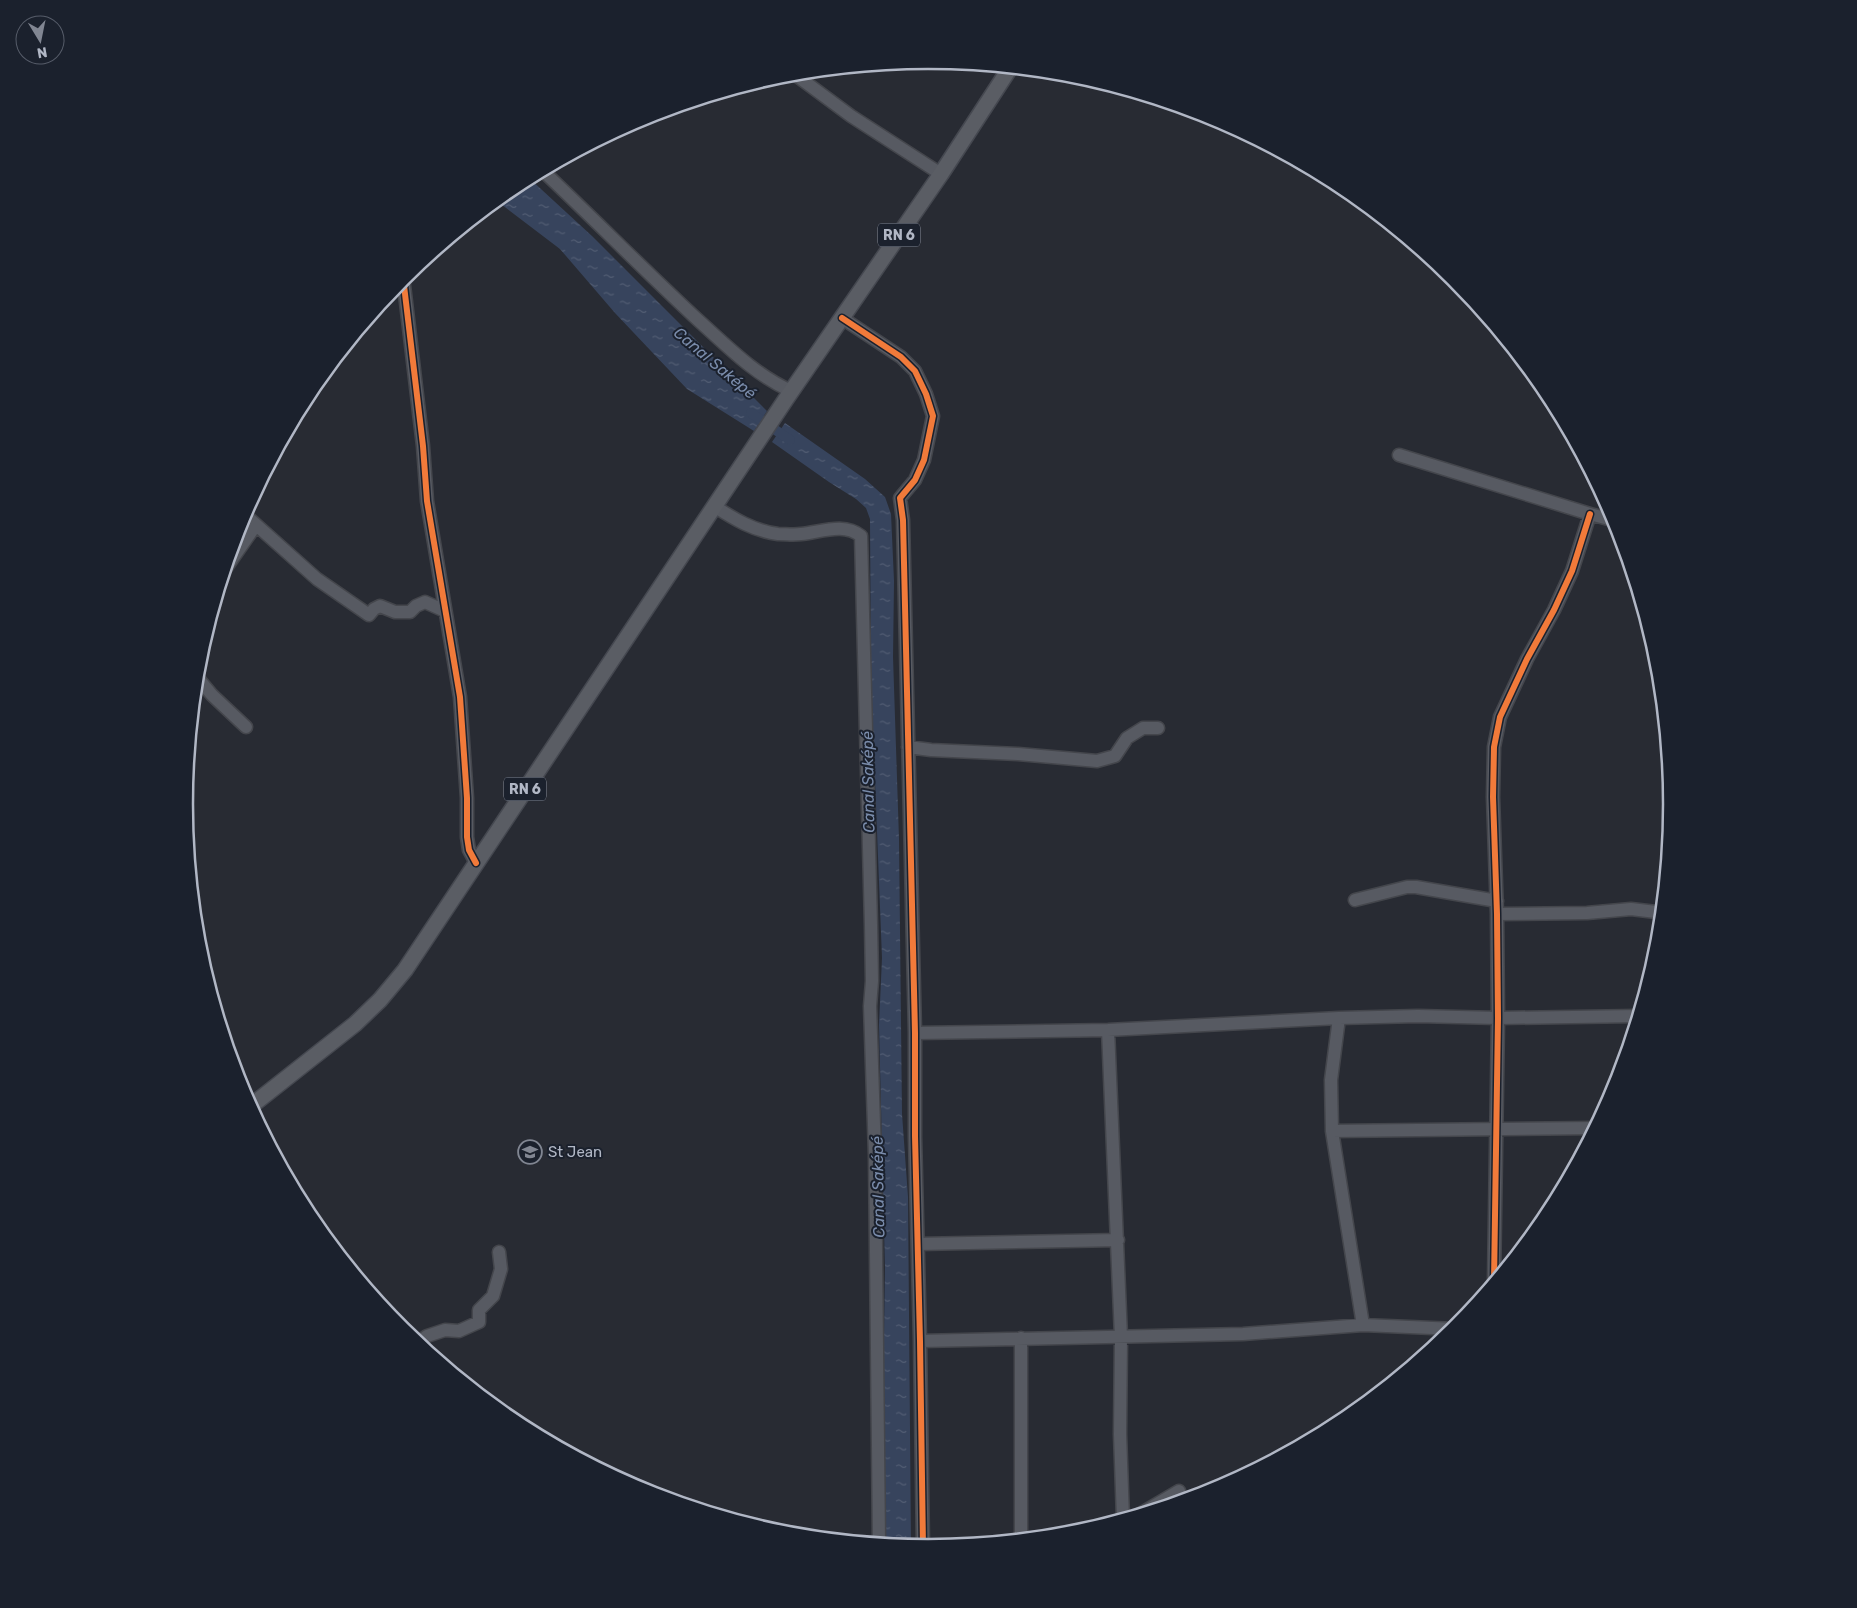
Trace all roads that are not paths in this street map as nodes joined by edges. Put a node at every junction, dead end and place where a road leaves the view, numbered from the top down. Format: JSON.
{"nodes":[{"id":1,"x":1007,"y":73,"type":"edge"},
{"id":2,"x":803,"y":80,"type":"edge"},
{"id":3,"x":941,"y":174,"type":"junction"},
{"id":4,"x":548,"y":175,"type":"edge"},
{"id":5,"x":404,"y":289,"type":"edge"},
{"id":6,"x":842,"y":318,"type":"junction"},
{"id":7,"x":789,"y":395,"type":"junction"},
{"id":8,"x":1399,"y":455,"type":"dead end"},
{"id":9,"x":714,"y":506,"type":"junction"},
{"id":10,"x":1590,"y":514,"type":"junction"},
{"id":11,"x":1606,"y":518,"type":"edge"},
{"id":12,"x":250,"y":520,"type":"edge"},
{"id":13,"x":256,"y":525,"type":"junction"},
{"id":14,"x":239,"y":549,"type":"edge"},
{"id":15,"x":446,"y":611,"type":"junction"},
{"id":16,"x":203,"y":685,"type":"edge"},
{"id":17,"x":246,"y":727,"type":"dead end"},
{"id":18,"x":1158,"y":728,"type":"dead end"},
{"id":19,"x":908,"y":747,"type":"junction"},
{"id":20,"x":476,"y":862,"type":"junction"},
{"id":21,"x":1354,"y":900,"type":"dead end"},
{"id":22,"x":1497,"y":907,"type":"junction"},
{"id":23,"x":1655,"y":912,"type":"edge"},
{"id":24,"x":1632,"y":1016,"type":"edge"},
{"id":25,"x":1339,"y":1018,"type":"junction"},
{"id":26,"x":1498,"y":1018,"type":"junction"},
{"id":27,"x":1108,"y":1030,"type":"junction"},
{"id":28,"x":915,"y":1032,"type":"junction"},
{"id":29,"x":257,"y":1102,"type":"edge"},
{"id":30,"x":1588,"y":1128,"type":"edge"},
{"id":31,"x":1496,"y":1130,"type":"junction"},
{"id":32,"x":1332,"y":1131,"type":"junction"},
{"id":33,"x":1118,"y":1240,"type":"junction"},
{"id":34,"x":918,"y":1244,"type":"junction"},
{"id":35,"x":499,"y":1252,"type":"dead end"},
{"id":36,"x":1494,"y":1273,"type":"edge"},
{"id":37,"x":1363,"y":1326,"type":"junction"},
{"id":38,"x":1444,"y":1328,"type":"edge"},
{"id":39,"x":1121,"y":1337,"type":"junction"},
{"id":40,"x":424,"y":1338,"type":"edge"},
{"id":41,"x":1021,"y":1338,"type":"junction"},
{"id":42,"x":920,"y":1341,"type":"junction"},
{"id":43,"x":1179,"y":1490,"type":"dead end"},
{"id":44,"x":1161,"y":1501,"type":"edge"},
{"id":45,"x":1123,"y":1513,"type":"edge"},
{"id":46,"x":1021,"y":1533,"type":"edge"},
{"id":47,"x":879,"y":1538,"type":"edge"},
{"id":48,"x":923,"y":1539,"type":"edge"}],
"edges":[{"from":1,"to":3,"type":"main road","number":"RN 6"},
{"from":2,"to":3,"type":"street"},
{"from":3,"to":6,"type":"main road","number":"RN 6"},
{"from":4,"to":7,"type":"street"},
{"from":5,"to":15,"type":"street"},
{"from":6,"to":7,"type":"main road","number":"RN 6"},
{"from":6,"to":19,"type":"street"},
{"from":7,"to":9,"type":"main road","number":"RN 6"},
{"from":8,"to":10,"type":"street"},
{"from":9,"to":20,"type":"main road","number":"RN 6"},
{"from":9,"to":47,"type":"street"},
{"from":10,"to":11,"type":"street"},
{"from":10,"to":22,"type":"street"},
{"from":12,"to":13,"type":"street"},
{"from":13,"to":14,"type":"street"},
{"from":13,"to":15,"type":"street"},
{"from":15,"to":20,"type":"street"},
{"from":16,"to":17,"type":"street"},
{"from":18,"to":19,"type":"street"},
{"from":19,"to":28,"type":"street"},
{"from":20,"to":29,"type":"main road","number":"RN 6"},
{"from":21,"to":22,"type":"street"},
{"from":22,"to":23,"type":"street"},
{"from":22,"to":26,"type":"street"},
{"from":24,"to":26,"type":"street"},
{"from":25,"to":26,"type":"street"},
{"from":25,"to":27,"type":"street"},
{"from":25,"to":32,"type":"street"},
{"from":26,"to":31,"type":"street"},
{"from":27,"to":28,"type":"street"},
{"from":27,"to":33,"type":"street"},
{"from":28,"to":34,"type":"street"},
{"from":30,"to":31,"type":"street"},
{"from":31,"to":32,"type":"street"},
{"from":31,"to":36,"type":"street"},
{"from":32,"to":37,"type":"street"},
{"from":33,"to":34,"type":"street"},
{"from":33,"to":39,"type":"street"},
{"from":34,"to":42,"type":"street"},
{"from":35,"to":40,"type":"street"},
{"from":37,"to":38,"type":"street"},
{"from":37,"to":39,"type":"street"},
{"from":39,"to":41,"type":"street"},
{"from":39,"to":45,"type":"street"},
{"from":41,"to":42,"type":"street"},
{"from":41,"to":46,"type":"street"},
{"from":42,"to":48,"type":"street"},
{"from":43,"to":44,"type":"street"}]}
